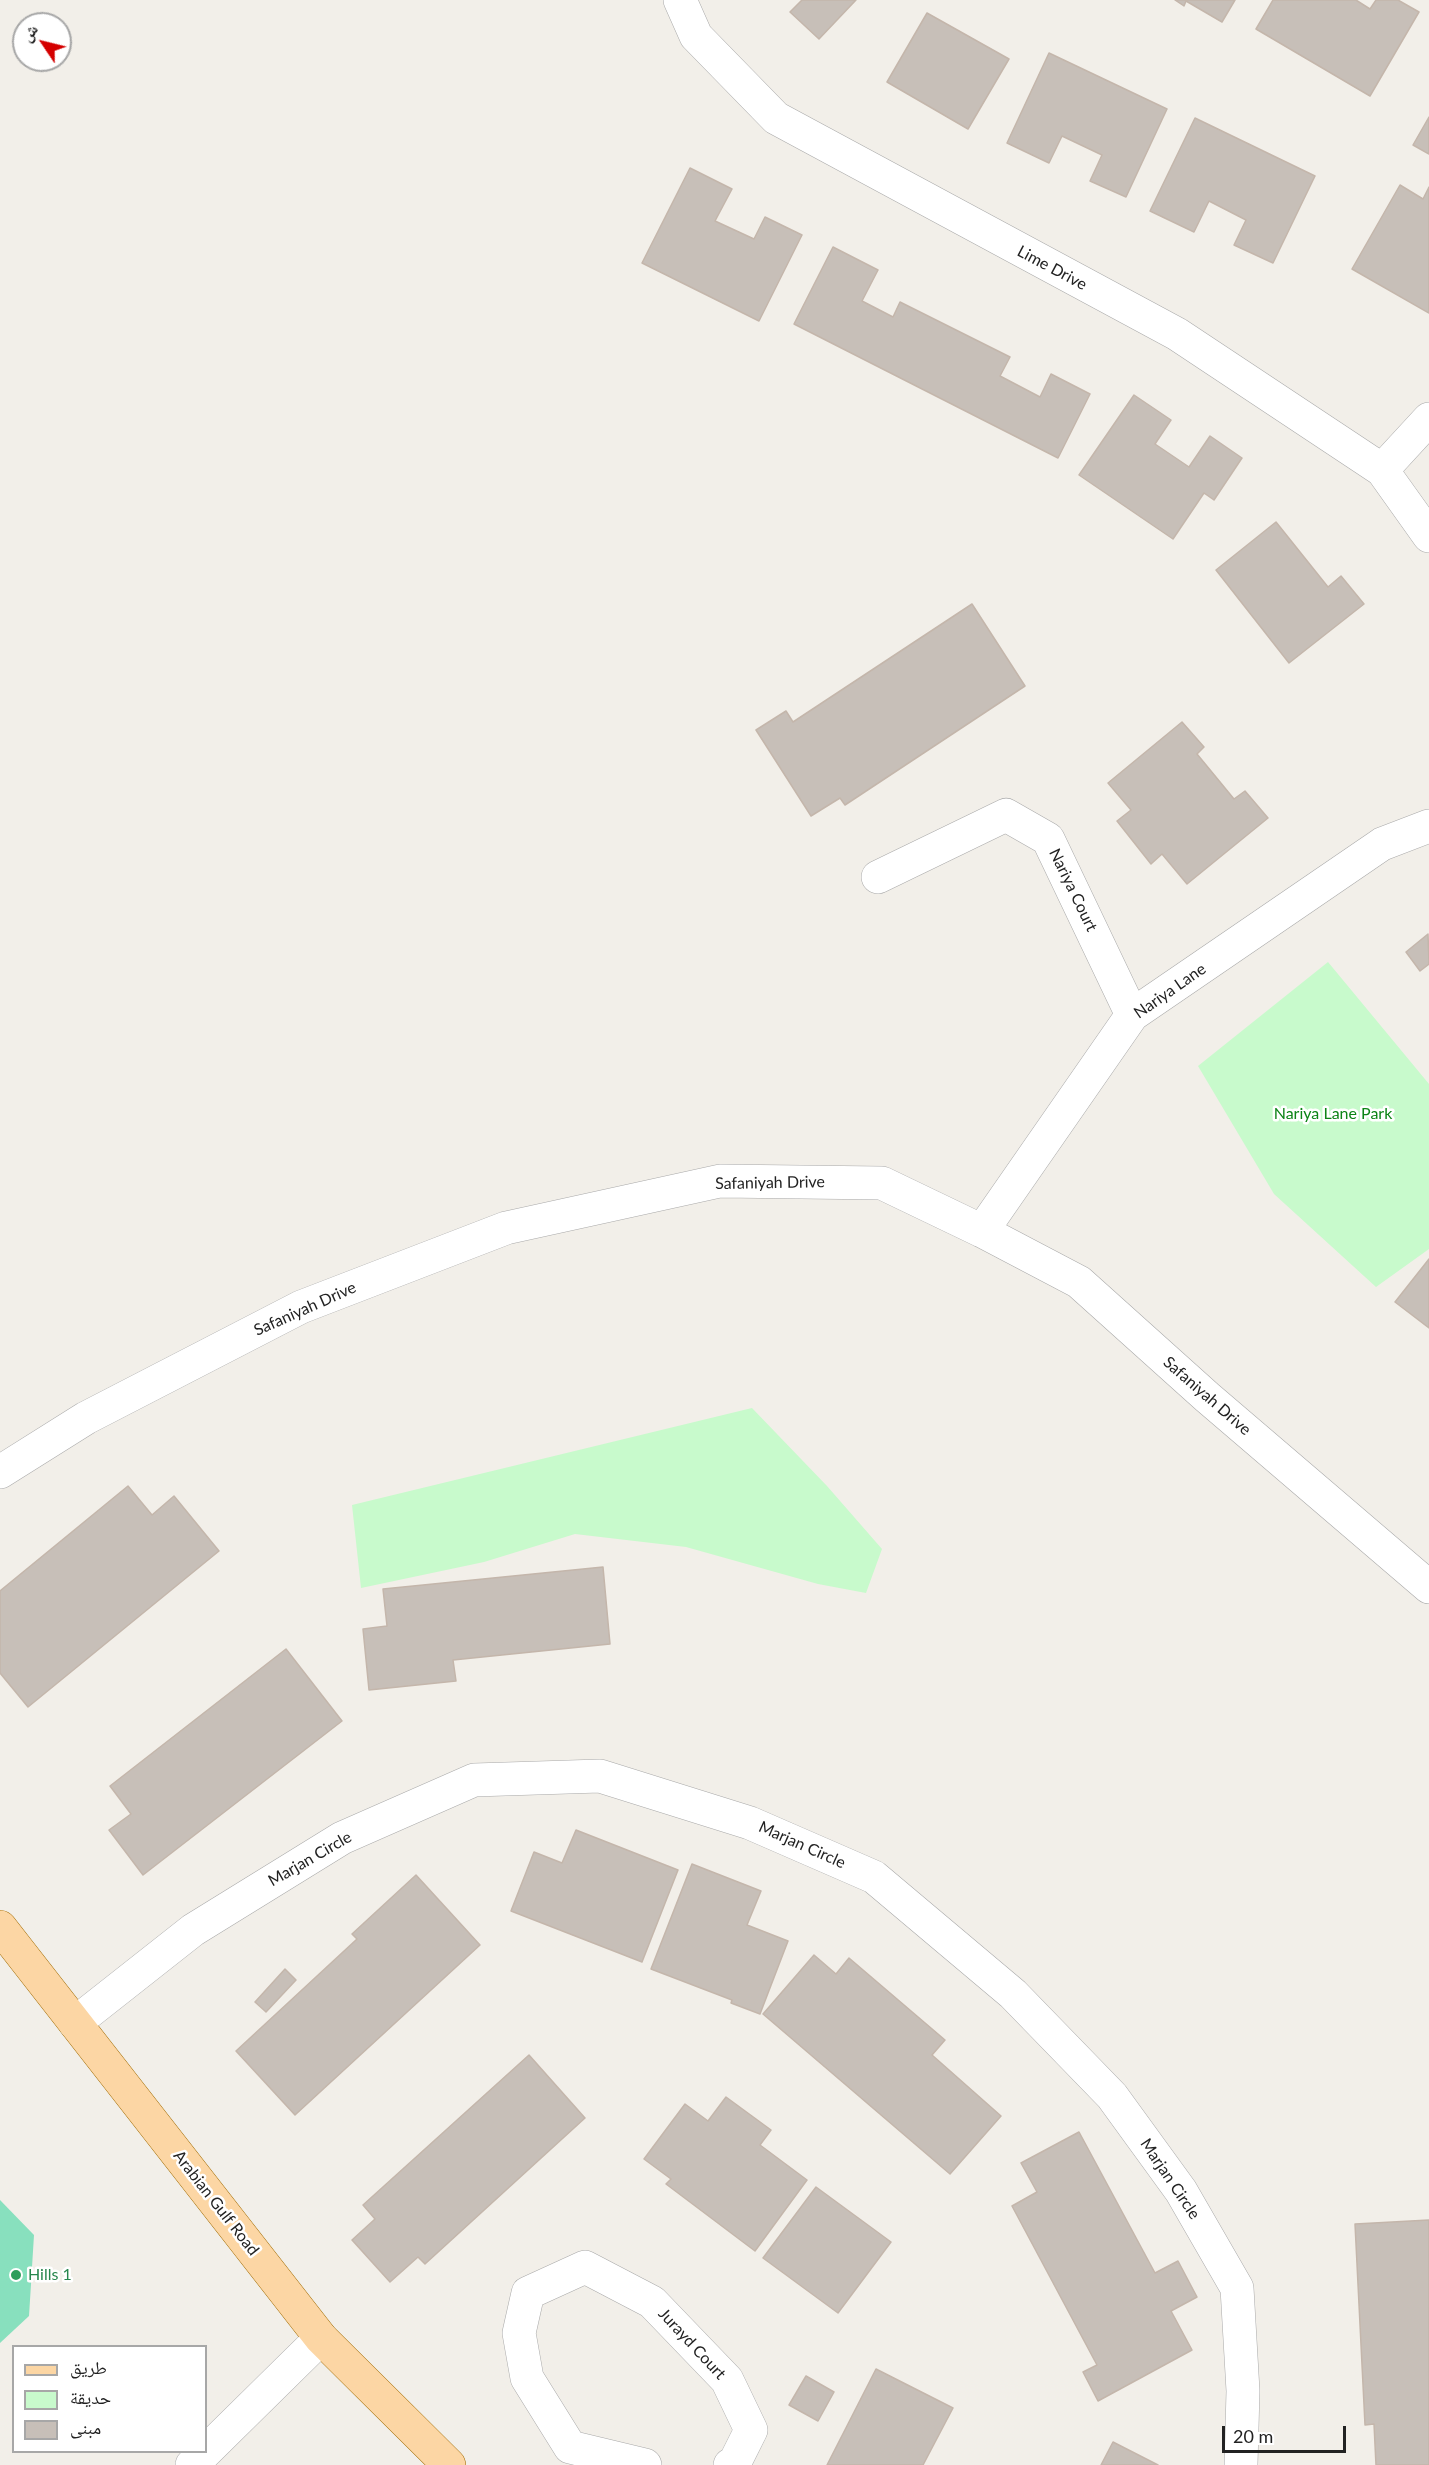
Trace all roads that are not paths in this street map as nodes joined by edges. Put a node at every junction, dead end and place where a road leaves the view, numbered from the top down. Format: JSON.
{"nodes":[{"id":1,"x":680,"y":0,"type":"edge"},
{"id":2,"x":1429,"y":419,"type":"edge"},
{"id":3,"x":1382,"y":470,"type":"junction"},
{"id":4,"x":1429,"y":536,"type":"edge"},
{"id":5,"x":1429,"y":826,"type":"edge"},
{"id":6,"x":878,"y":877,"type":"dead end"},
{"id":7,"x":1132,"y":1015,"type":"junction"},
{"id":8,"x":982,"y":1231,"type":"junction"},
{"id":9,"x":0,"y":1472,"type":"edge"},
{"id":10,"x":1429,"y":1587,"type":"edge"},
{"id":11,"x":0,"y":1928,"type":"edge"},
{"id":12,"x":75,"y":2023,"type":"junction"},
{"id":13,"x":321,"y":2338,"type":"junction"},
{"id":14,"x":207,"y":2450,"type":"edge"},
{"id":15,"x":204,"y":2453,"type":"edge"},
{"id":16,"x":563,"y":2456,"type":"edge"},
{"id":17,"x":192,"y":2465,"type":"edge"},
{"id":18,"x":449,"y":2465,"type":"edge"},
{"id":19,"x":645,"y":2465,"type":"edge"},
{"id":20,"x":730,"y":2465,"type":"edge"},
{"id":21,"x":1241,"y":2465,"type":"edge"}],
"edges":[{"from":1,"to":3,"type":"street","name":"Lime Drive"},
{"from":2,"to":3,"type":"street"},
{"from":3,"to":4,"type":"street","name":"Lime Drive"},
{"from":5,"to":7,"type":"street","name":"Nariya Lane"},
{"from":6,"to":7,"type":"street","name":"Nariya Court"},
{"from":7,"to":8,"type":"street","name":"Nariya Lane"},
{"from":8,"to":9,"type":"street","name":"Safaniyah Drive"},
{"from":8,"to":10,"type":"street","name":"Safaniyah Drive"},
{"from":11,"to":12,"type":"main road","name":"Arabian Gulf Road"},
{"from":12,"to":13,"type":"main road","name":"Arabian Gulf Road"},
{"from":12,"to":21,"type":"street","name":"Marjan Circle"},
{"from":13,"to":14,"type":"street"},
{"from":13,"to":18,"type":"main road","name":"Arabian Gulf Road"},
{"from":15,"to":17,"type":"street"},
{"from":16,"to":19,"type":"street","name":"Jurayd Court"},
{"from":16,"to":20,"type":"street","name":"Jurayd Court"}]}
